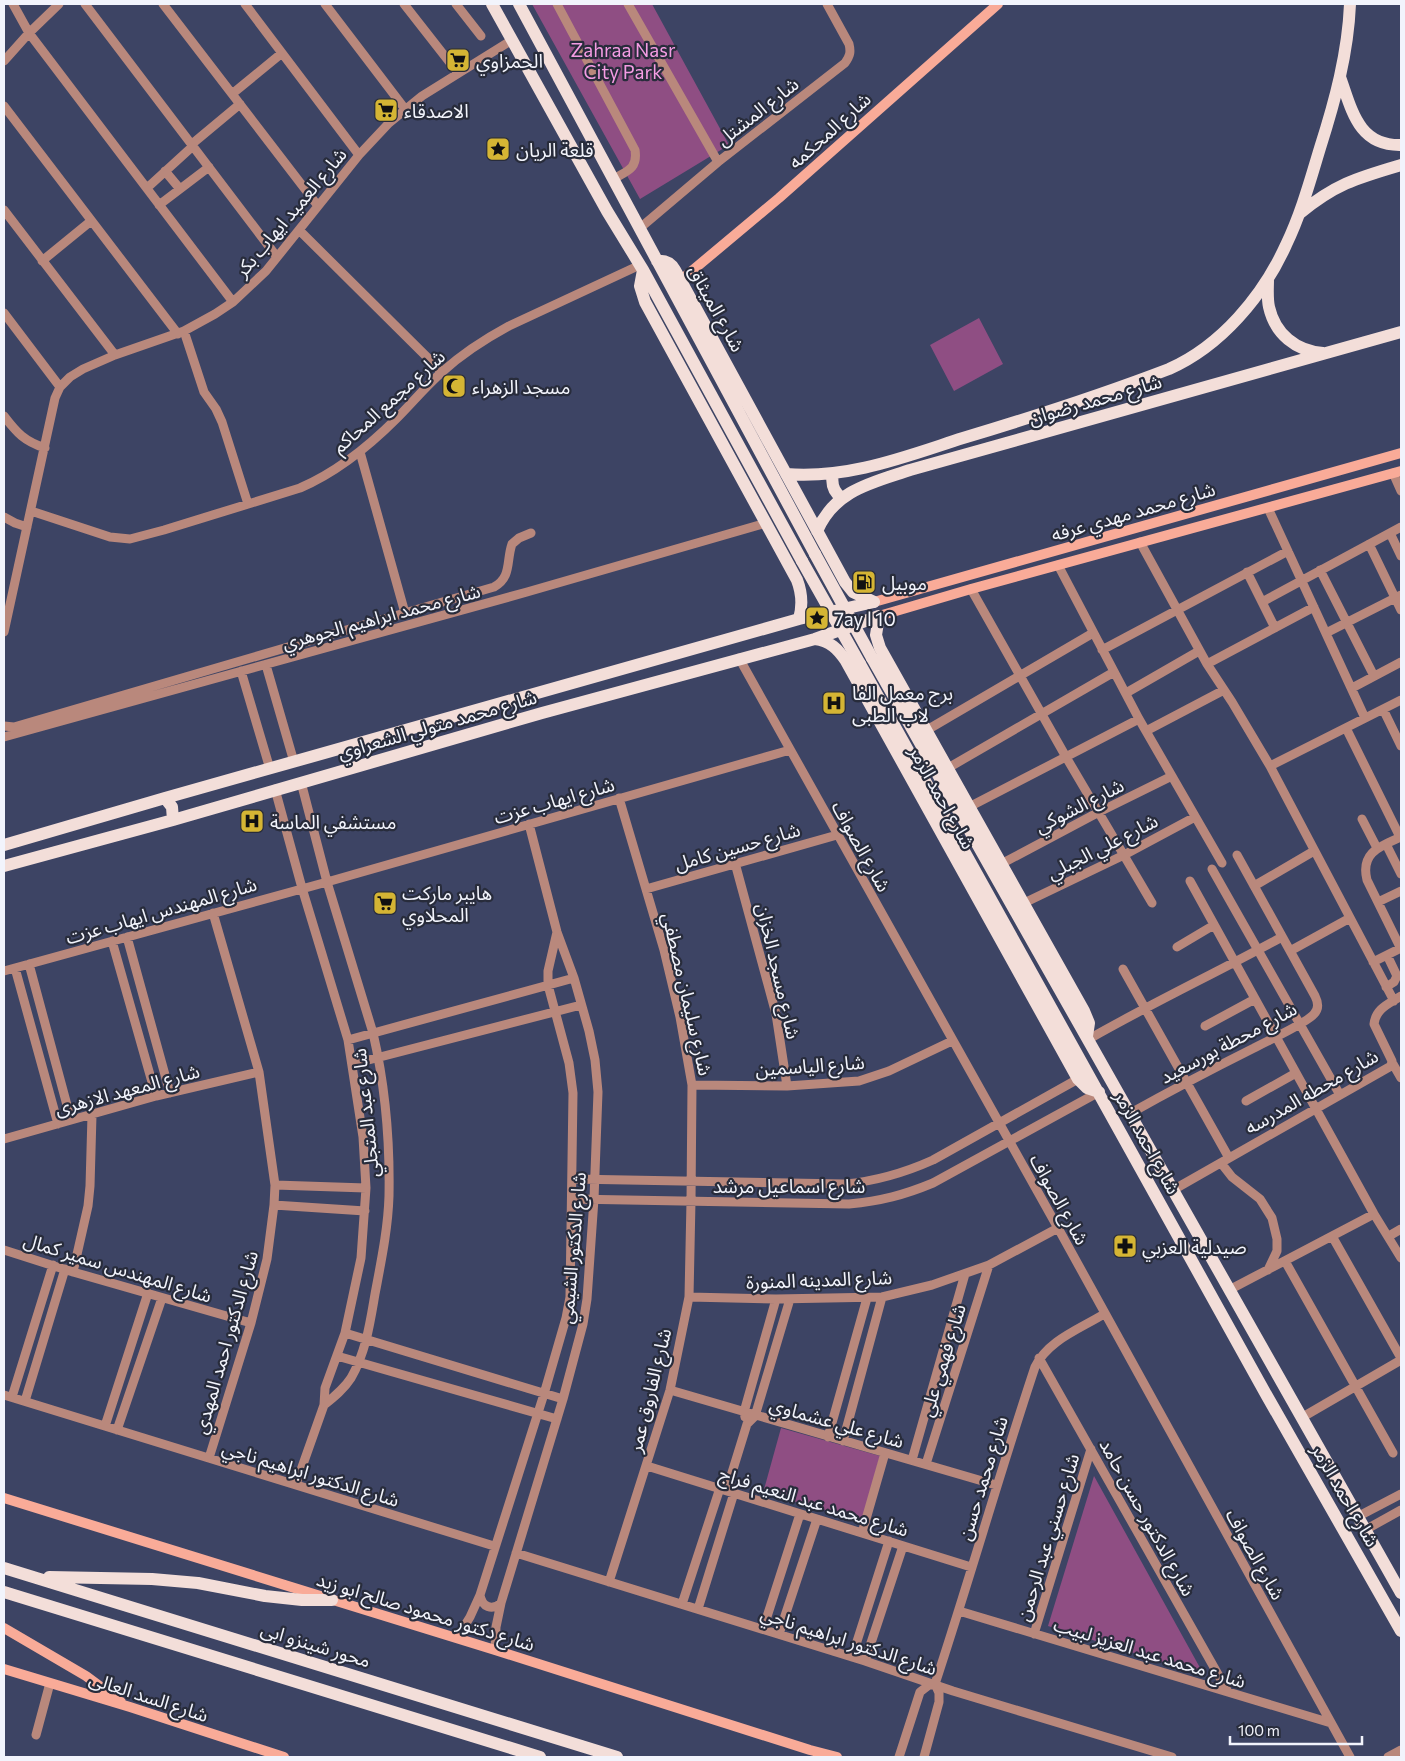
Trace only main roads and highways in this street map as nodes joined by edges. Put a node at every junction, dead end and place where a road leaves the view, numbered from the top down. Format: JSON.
{"nodes":[{"id":1,"x":492,"y":4,"type":"edge"},
{"id":2,"x":519,"y":4,"type":"edge"},
{"id":3,"x":1350,"y":4,"type":"edge"},
{"id":4,"x":1340,"y":77,"type":"junction"},
{"id":5,"x":1401,"y":145,"type":"edge"},
{"id":6,"x":1401,"y":165,"type":"edge"},
{"id":7,"x":1299,"y":214,"type":"junction"},
{"id":8,"x":657,"y":261,"type":"junction"},
{"id":9,"x":642,"y":268,"type":"junction"},
{"id":10,"x":1268,"y":279,"type":"junction"},
{"id":11,"x":1401,"y":332,"type":"edge"},
{"id":12,"x":1326,"y":353,"type":"junction"},
{"id":13,"x":786,"y":474,"type":"junction"},
{"id":14,"x":833,"y":474,"type":"junction"},
{"id":15,"x":842,"y":498,"type":"junction"},
{"id":16,"x":817,"y":531,"type":"junction"},
{"id":17,"x":835,"y":566,"type":"junction"},
{"id":18,"x":800,"y":587,"type":"junction"},
{"id":19,"x":874,"y":602,"type":"joint"},
{"id":20,"x":879,"y":616,"type":"joint"},
{"id":21,"x":799,"y":619,"type":"junction"},
{"id":22,"x":815,"y":639,"type":"junction"},
{"id":23,"x":713,"y":644,"type":"junction"},
{"id":24,"x":880,"y":648,"type":"junction"},
{"id":25,"x":686,"y":651,"type":"junction"},
{"id":26,"x":846,"y":661,"type":"junction"},
{"id":27,"x":720,"y":664,"type":"junction"},
{"id":28,"x":693,"y":672,"type":"junction"},
{"id":29,"x":190,"y":792,"type":"junction"},
{"id":30,"x":165,"y":798,"type":"junction"},
{"id":31,"x":197,"y":813,"type":"junction"},
{"id":32,"x":173,"y":820,"type":"junction"},
{"id":33,"x":4,"y":845,"type":"edge"},
{"id":34,"x":4,"y":866,"type":"edge"},
{"id":35,"x":1088,"y":1038,"type":"junction"},
{"id":36,"x":1099,"y":1092,"type":"junction"},
{"id":37,"x":4,"y":1568,"type":"edge"},
{"id":38,"x":38,"y":1578,"type":"junction"},
{"id":39,"x":1401,"y":1593,"type":"edge"},
{"id":40,"x":7,"y":1596,"type":"edge"},
{"id":41,"x":332,"y":1600,"type":"road end"},
{"id":42,"x":1401,"y":1631,"type":"edge"},
{"id":43,"x":540,"y":1757,"type":"edge"},
{"id":44,"x":617,"y":1757,"type":"edge"}],
"edges":[{"from":1,"to":9,"type":"main road"},
{"from":2,"to":8,"type":"main road"},
{"from":3,"to":4,"type":"main road","name":"شارع محمد رضوان"},
{"from":4,"to":5,"type":"main road"},
{"from":4,"to":7,"type":"main road","name":"شارع محمد رضوان"},
{"from":6,"to":7,"type":"main road"},
{"from":7,"to":10,"type":"main road","name":"شارع محمد رضوان"},
{"from":8,"to":13,"type":"main road","name":"شارع الميثاق"},
{"from":8,"to":35,"type":"main road","bridge":true},
{"from":9,"to":18,"type":"main road"},
{"from":9,"to":36,"type":"main road","bridge":true},
{"from":10,"to":12,"type":"main road"},
{"from":10,"to":14,"type":"main road","name":"شارع محمد رضوان"},
{"from":11,"to":12,"type":"main road","name":"شارع محمد رضوان"},
{"from":12,"to":15,"type":"main road","name":"شارع محمد رضوان"},
{"from":13,"to":14,"type":"main road","name":"شارع محمد رضوان"},
{"from":13,"to":16,"type":"main road","name":"شارع الميثاق"},
{"from":14,"to":15,"type":"main road"},
{"from":15,"to":16,"type":"main road","name":"شارع محمد رضوان"},
{"from":16,"to":17,"type":"main road","name":"شارع الميثاق"},
{"from":17,"to":18,"type":"main road"},
{"from":17,"to":19,"type":"main road","name":"شارع الميثاق"},
{"from":18,"to":21,"type":"main road"},
{"from":19,"to":21,"type":"main road","name":"شارع محمد متولي الشعراوي"},
{"from":20,"to":22,"type":"main road","name":"شارع محمد متولي الشعراوي"},
{"from":20,"to":24,"type":"main road","name":"شارع احمد الزمر"},
{"from":21,"to":23,"type":"main road","name":"شارع محمد متولي الشعراوي"},
{"from":22,"to":26,"type":"main road","name":"شارع احمد الزمر"},
{"from":22,"to":27,"type":"main road","name":"شارع محمد متولي الشعراوي"},
{"from":23,"to":25,"type":"main road","name":"شارع محمد متولي الشعراوي"},
{"from":23,"to":27,"type":"main road"},
{"from":24,"to":26,"type":"main road"},
{"from":24,"to":35,"type":"main road","name":"شارع احمد الزمر"},
{"from":25,"to":28,"type":"main road"},
{"from":25,"to":29,"type":"main road","name":"شارع محمد متولي الشعراوي"},
{"from":26,"to":36,"type":"main road","name":"شارع احمد الزمر"},
{"from":27,"to":28,"type":"main road","name":"شارع محمد متولي الشعراوي"},
{"from":28,"to":31,"type":"main road","name":"شارع محمد متولي الشعراوي"},
{"from":29,"to":30,"type":"main road","name":"شارع محمد متولي الشعراوي"},
{"from":29,"to":31,"type":"main road"},
{"from":30,"to":32,"type":"main road"},
{"from":30,"to":33,"type":"main road","name":"شارع محمد متولي الشعراوي"},
{"from":31,"to":32,"type":"main road","name":"شارع محمد متولي الشعراوي"},
{"from":32,"to":34,"type":"main road","name":"شارع محمد متولي الشعراوي"},
{"from":35,"to":39,"type":"main road","name":"شارع احمد الزمر"},
{"from":36,"to":42,"type":"main road","name":"شارع احمد الزمر"},
{"from":37,"to":38,"type":"main road","name":"محور شينزو ابى"},
{"from":38,"to":41,"type":"main road"},
{"from":38,"to":44,"type":"main road","name":"محور شينزو ابى"},
{"from":40,"to":43,"type":"main road"}]}
